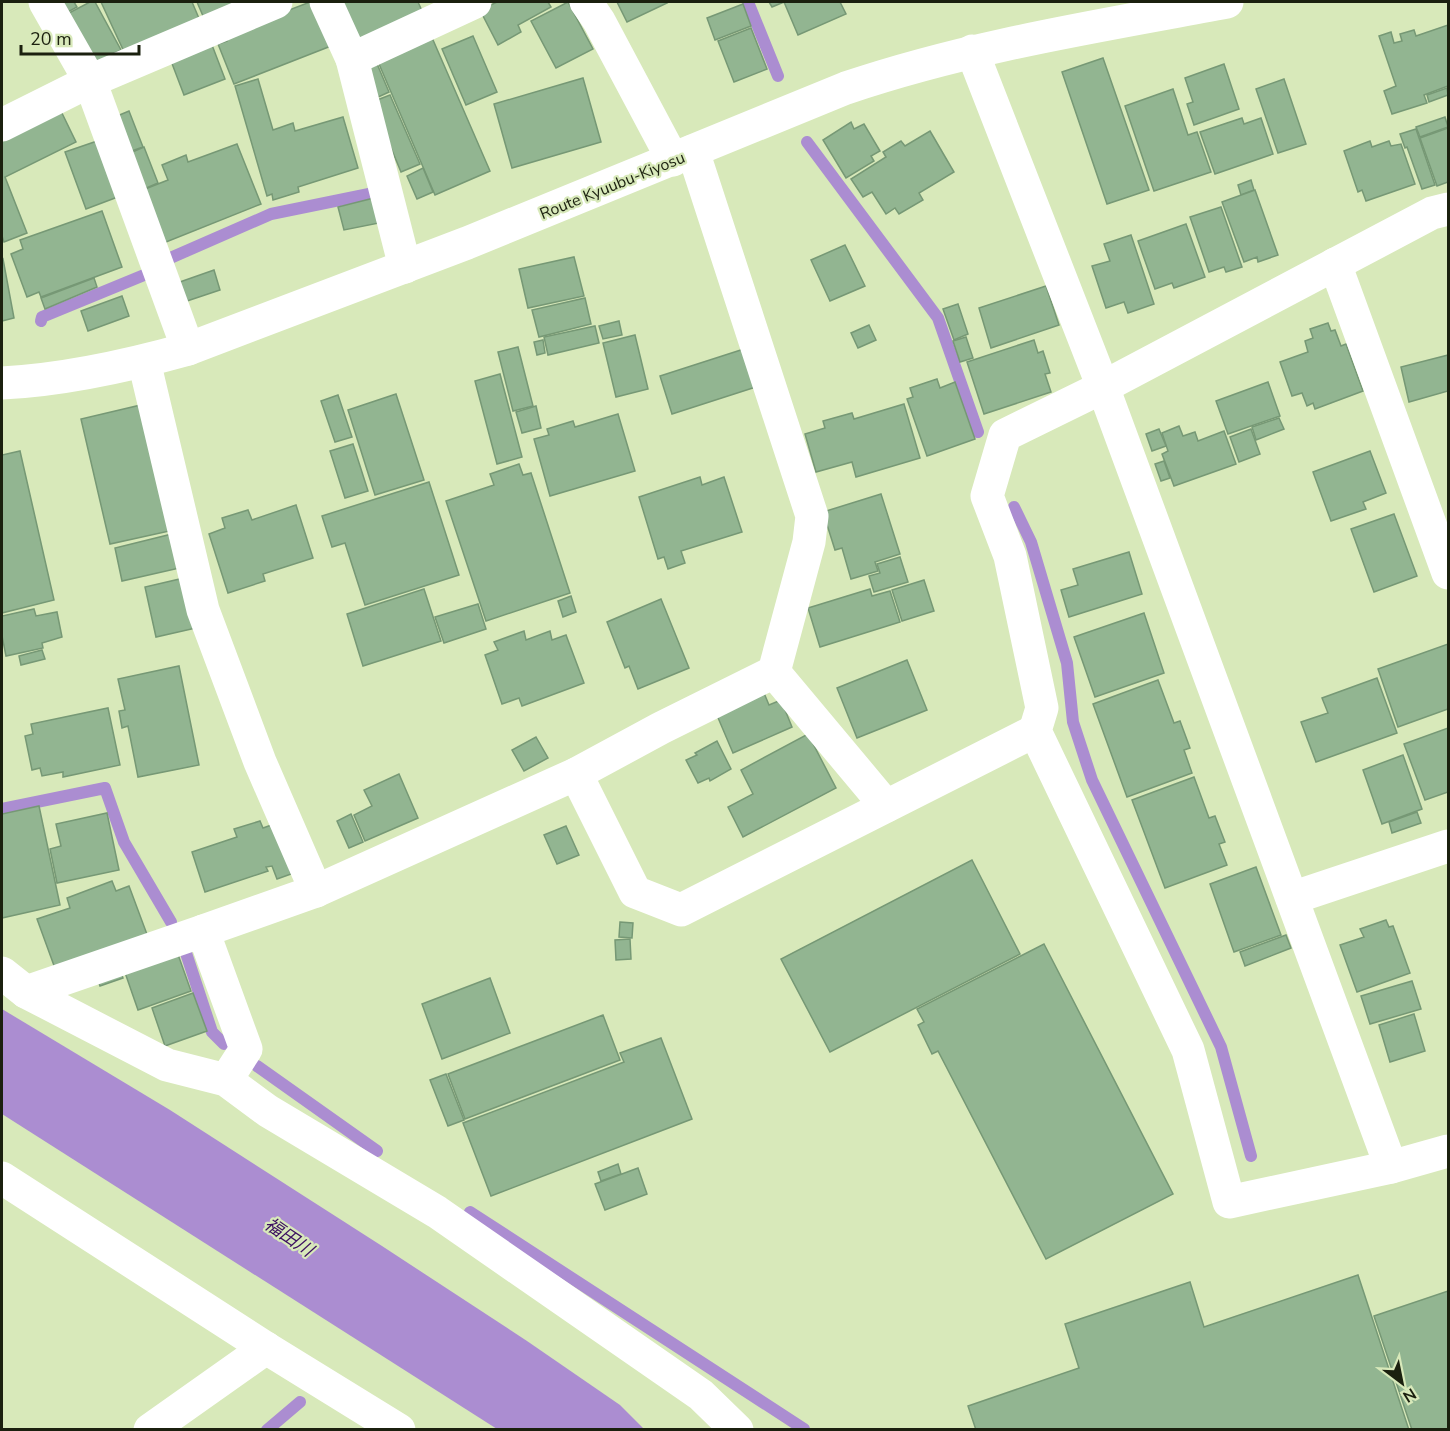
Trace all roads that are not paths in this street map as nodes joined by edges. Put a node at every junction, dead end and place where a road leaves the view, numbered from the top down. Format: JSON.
{"nodes":[{"id":1,"x":45,"y":2,"type":"edge"},
{"id":2,"x":276,"y":2,"type":"edge"},
{"id":3,"x":326,"y":2,"type":"edge"},
{"id":4,"x":475,"y":2,"type":"edge"},
{"id":5,"x":586,"y":2,"type":"edge"},
{"id":6,"x":1227,"y":2,"type":"edge"},
{"id":7,"x":972,"y":51,"type":"junction"},
{"id":8,"x":352,"y":58,"type":"junction"},
{"id":9,"x":90,"y":81,"type":"junction"},
{"id":10,"x":2,"y":125,"type":"edge"},
{"id":11,"x":683,"y":156,"type":"junction"},
{"id":12,"x":1449,"y":209,"type":"edge"},
{"id":13,"x":1335,"y":264,"type":"junction"},
{"id":14,"x":405,"y":267,"type":"junction"},
{"id":15,"x":188,"y":349,"type":"junction"},
{"id":16,"x":144,"y":361,"type":"junction"},
{"id":17,"x":2,"y":383,"type":"edge"},
{"id":18,"x":1103,"y":387,"type":"junction"},
{"id":19,"x":1449,"y":573,"type":"edge"},
{"id":20,"x":774,"y":672,"type":"junction"},
{"id":21,"x":1035,"y":730,"type":"junction"},
{"id":22,"x":576,"y":774,"type":"junction"},
{"id":23,"x":886,"y":806,"type":"junction"},
{"id":24,"x":1449,"y":846,"type":"edge"},
{"id":25,"x":316,"y":891,"type":"junction"},
{"id":26,"x":1292,"y":898,"type":"junction"},
{"id":27,"x":203,"y":931,"type":"junction"},
{"id":28,"x":14,"y":983,"type":"edge"},
{"id":29,"x":226,"y":1080,"type":"junction"},
{"id":30,"x":1449,"y":1151,"type":"edge"},
{"id":31,"x":1391,"y":1167,"type":"junction"},
{"id":32,"x":2,"y":1178,"type":"edge"},
{"id":33,"x":266,"y":1348,"type":"junction"},
{"id":34,"x":150,"y":1430,"type":"edge"},
{"id":35,"x":399,"y":1430,"type":"edge"},
{"id":36,"x":737,"y":1430,"type":"edge"}],
"edges":[{"from":1,"to":9,"type":"street"},
{"from":2,"to":9,"type":"street"},
{"from":3,"to":8,"type":"street"},
{"from":4,"to":8,"type":"street"},
{"from":5,"to":11,"type":"street"},
{"from":6,"to":7,"type":"street","name":"Route Kyuubu-Kiyosu"},
{"from":7,"to":11,"type":"street","name":"Route Kyuubu-Kiyosu"},
{"from":7,"to":18,"type":"street"},
{"from":8,"to":14,"type":"street"},
{"from":9,"to":10,"type":"street"},
{"from":9,"to":15,"type":"street"},
{"from":11,"to":14,"type":"street","name":"Route Kyuubu-Kiyosu"},
{"from":11,"to":20,"type":"street"},
{"from":12,"to":13,"type":"street"},
{"from":13,"to":18,"type":"street"},
{"from":13,"to":19,"type":"street"},
{"from":14,"to":15,"type":"street","name":"Route Kyuubu-Kiyosu"},
{"from":15,"to":16,"type":"street","name":"Route Kyuubu-Kiyosu"},
{"from":16,"to":17,"type":"street","name":"Route Kyuubu-Kiyosu"},
{"from":16,"to":25,"type":"street"},
{"from":18,"to":21,"type":"street"},
{"from":18,"to":26,"type":"street"},
{"from":20,"to":22,"type":"street"},
{"from":20,"to":23,"type":"street"},
{"from":21,"to":23,"type":"street"},
{"from":21,"to":31,"type":"street"},
{"from":22,"to":23,"type":"street"},
{"from":22,"to":25,"type":"street"},
{"from":24,"to":26,"type":"street"},
{"from":25,"to":27,"type":"street"},
{"from":26,"to":31,"type":"street"},
{"from":27,"to":28,"type":"street"},
{"from":27,"to":29,"type":"street"},
{"from":28,"to":29,"type":"street"},
{"from":29,"to":36,"type":"street"},
{"from":30,"to":31,"type":"street"},
{"from":32,"to":33,"type":"street"},
{"from":33,"to":34,"type":"street"},
{"from":33,"to":35,"type":"street"}]}
